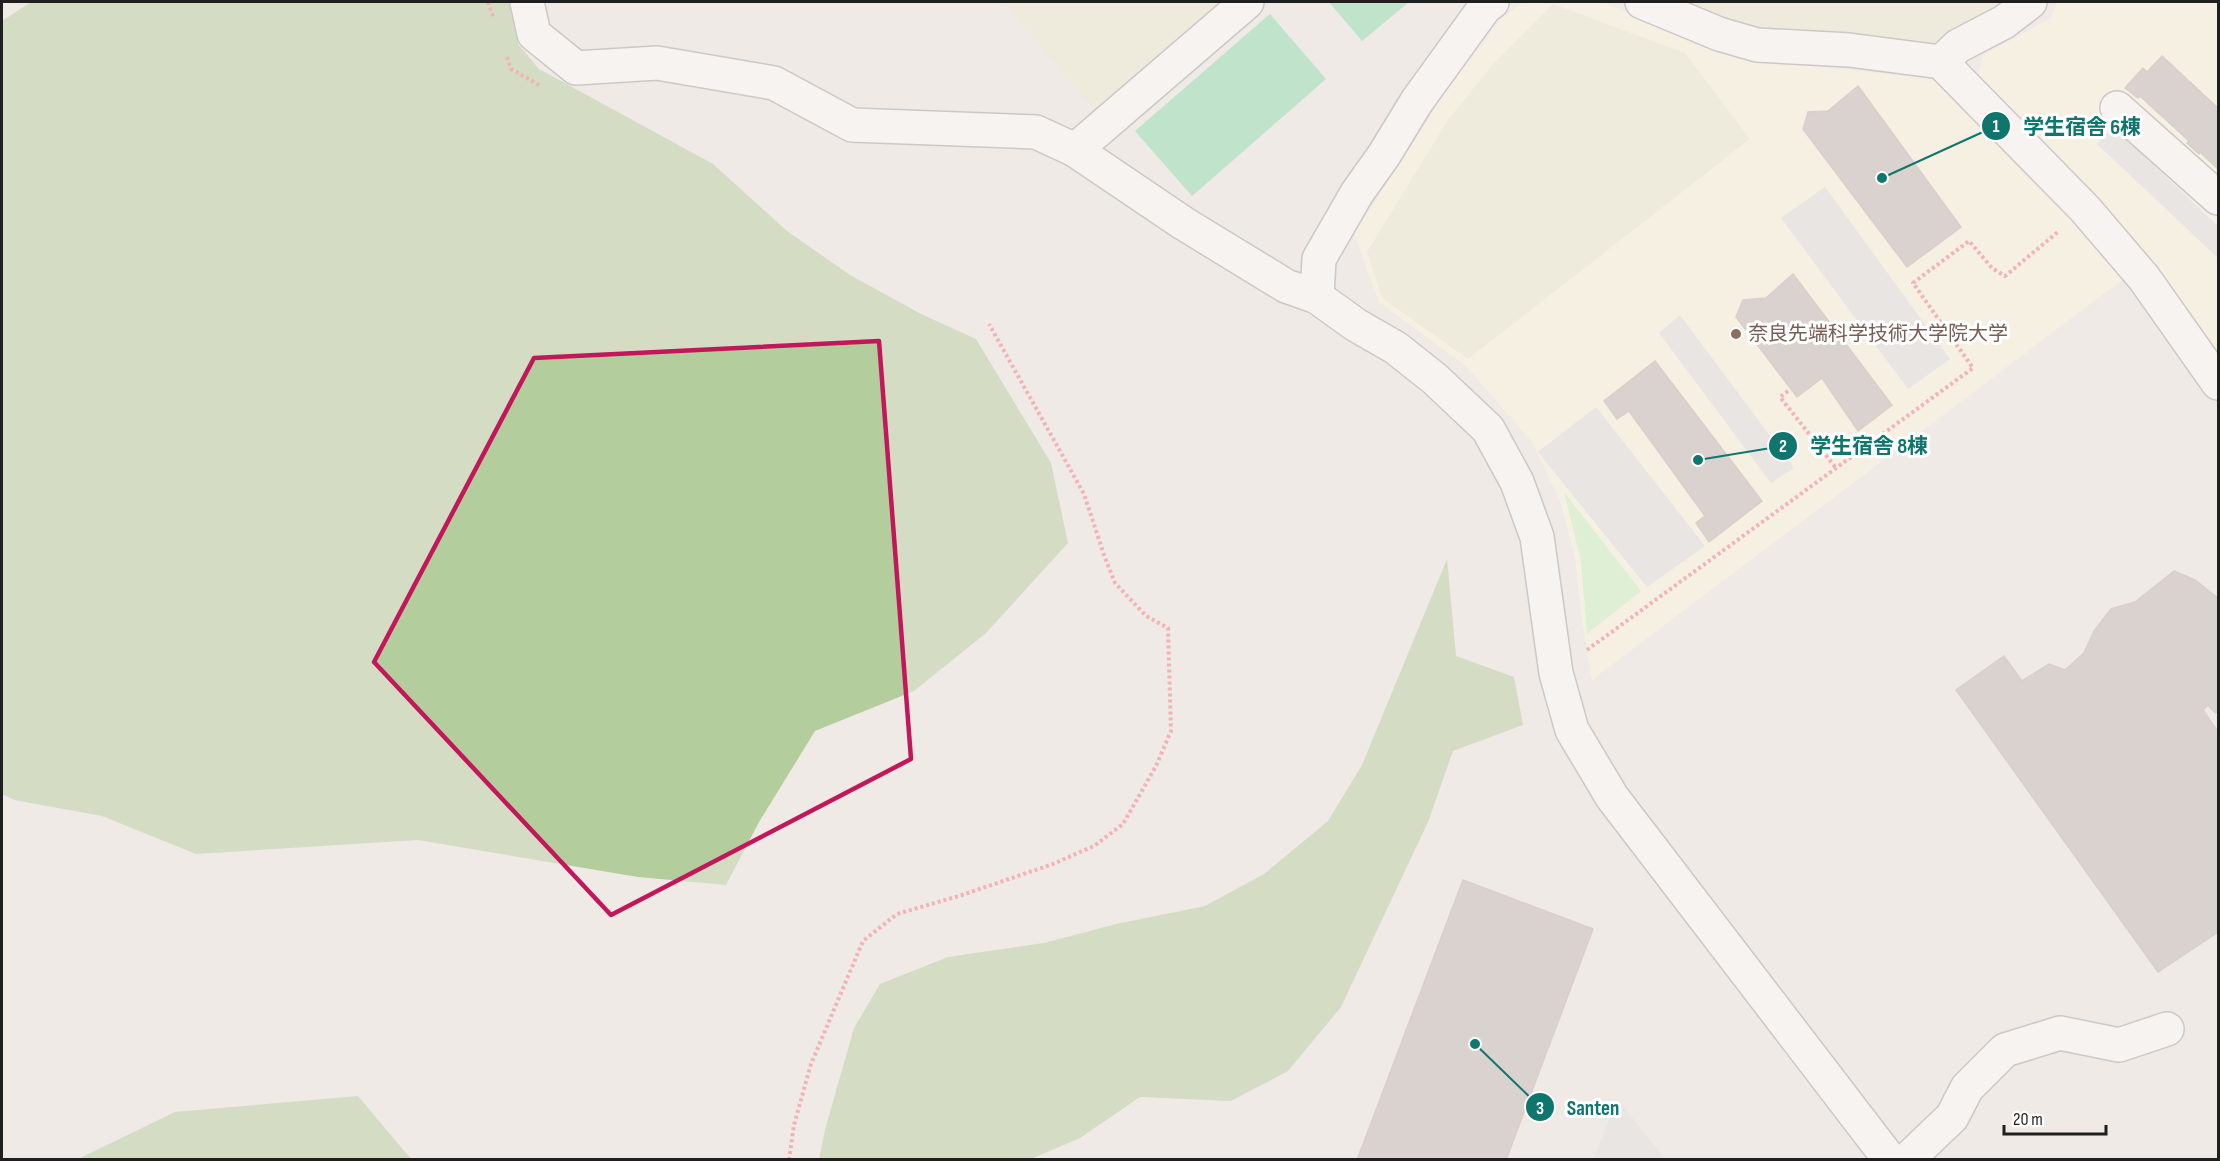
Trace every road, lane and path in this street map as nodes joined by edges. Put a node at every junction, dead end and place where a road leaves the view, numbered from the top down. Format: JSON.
{"nodes":[{"id":1,"x":526,"y":2,"type":"edge"},
{"id":2,"x":1247,"y":2,"type":"edge"},
{"id":3,"x":1492,"y":2,"type":"edge"},
{"id":4,"x":1642,"y":2,"type":"edge"},
{"id":5,"x":2030,"y":2,"type":"edge"},
{"id":6,"x":1941,"y":62,"type":"junction"},
{"id":7,"x":2117,"y":108,"type":"dead end"},
{"id":8,"x":1075,"y":150,"type":"junction"},
{"id":9,"x":2218,"y":198,"type":"edge"},
{"id":10,"x":2085,"y":209,"type":"junction"},
{"id":11,"x":1317,"y":297,"type":"junction"},
{"id":12,"x":989,"y":324,"type":"dead end"},
{"id":13,"x":2218,"y":383,"type":"edge"},
{"id":14,"x":1788,"y":391,"type":"dead end"},
{"id":15,"x":1836,"y":468,"type":"junction"},
{"id":16,"x":1556,"y":674,"type":"junction"},
{"id":17,"x":2167,"y":1029,"type":"dead end"},
{"id":18,"x":789,"y":1160,"type":"edge"},
{"id":19,"x":1890,"y":1160,"type":"edge"},
{"id":20,"x":1907,"y":1160,"type":"edge"}],
"edges":[{"from":1,"to":8,"type":"street"},
{"from":2,"to":8,"type":"street"},
{"from":3,"to":11,"type":"street"},
{"from":4,"to":6,"type":"street"},
{"from":5,"to":6,"type":"street"},
{"from":6,"to":10,"type":"street"},
{"from":7,"to":9,"type":"street"},
{"from":8,"to":11,"type":"street"},
{"from":10,"to":13,"type":"street"},
{"from":10,"to":15,"type":"path"},
{"from":11,"to":16,"type":"street"},
{"from":12,"to":18,"type":"path"},
{"from":14,"to":15,"type":"path"},
{"from":15,"to":16,"type":"path"},
{"from":16,"to":19,"type":"street"},
{"from":17,"to":20,"type":"street"}]}
